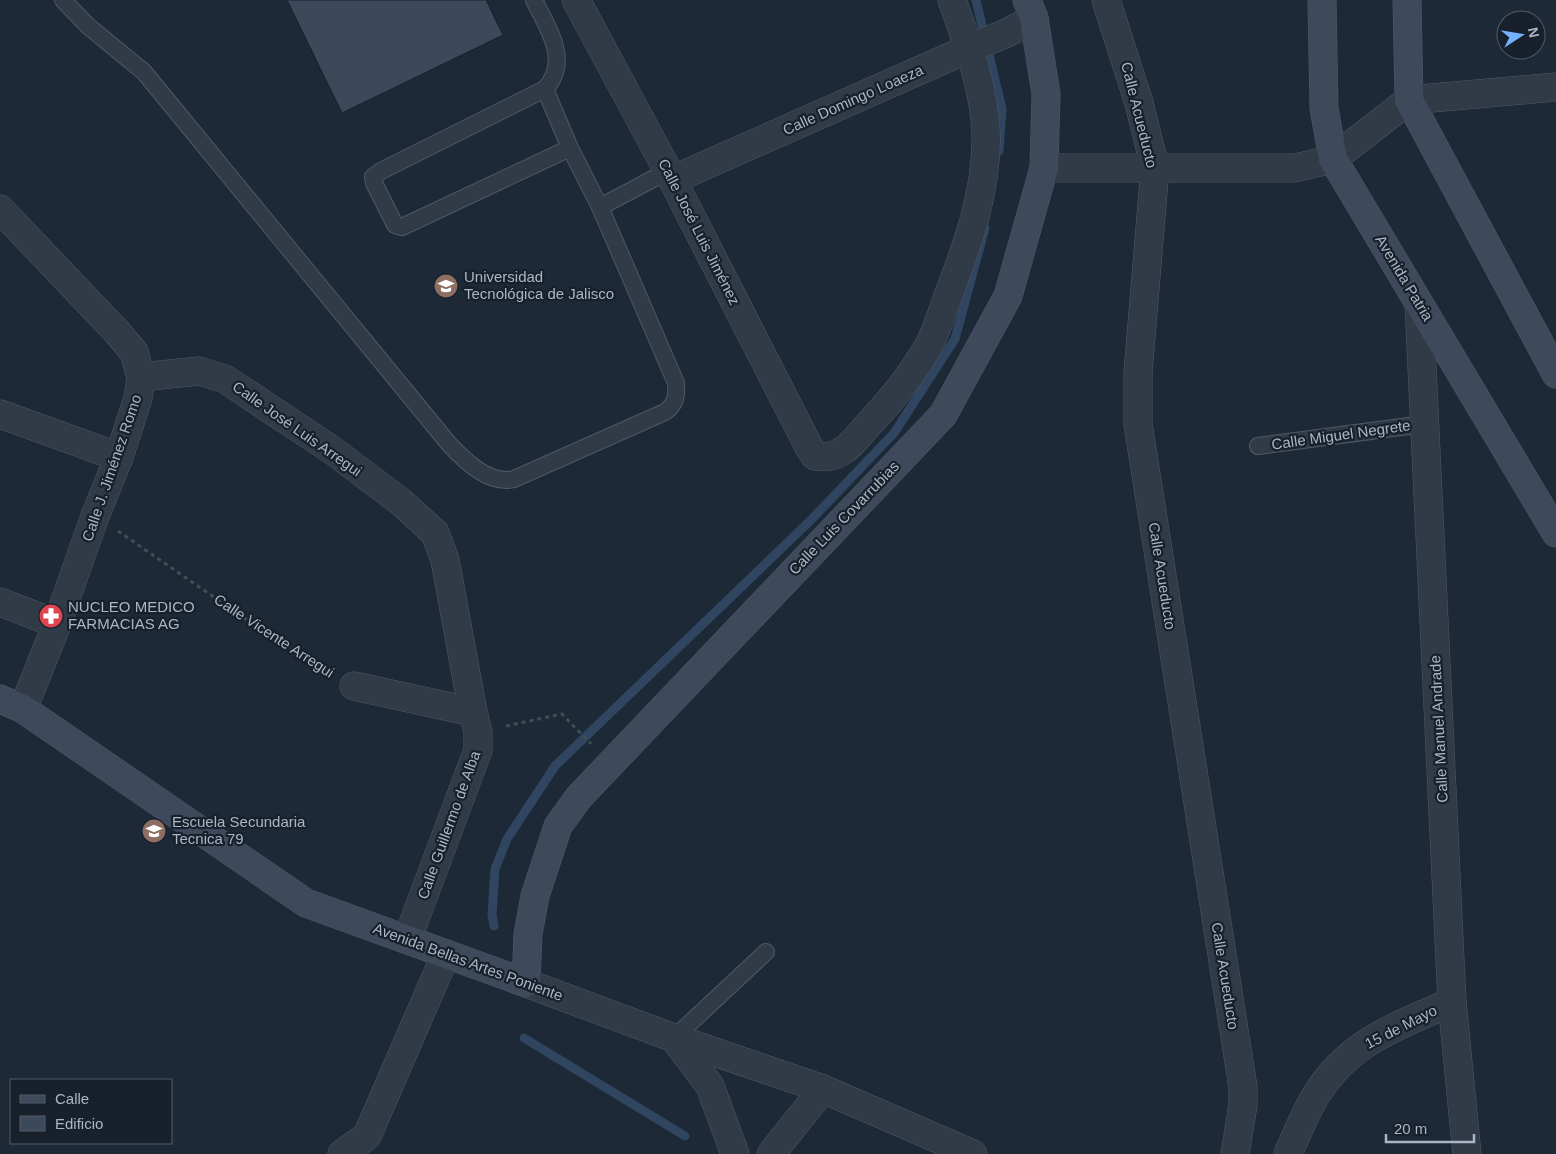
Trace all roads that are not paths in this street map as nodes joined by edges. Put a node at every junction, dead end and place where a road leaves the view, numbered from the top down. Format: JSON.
{"nodes":[{"id":1,"x":63,"y":0,"type":"edge"},
{"id":2,"x":534,"y":0,"type":"edge"},
{"id":3,"x":576,"y":0,"type":"edge"},
{"id":4,"x":952,"y":0,"type":"edge"},
{"id":5,"x":1106,"y":0,"type":"edge"},
{"id":6,"x":1322,"y":0,"type":"edge"},
{"id":7,"x":1407,"y":0,"type":"edge"},
{"id":8,"x":1030,"y":9,"type":"edge"},
{"id":9,"x":976,"y":46,"type":"junction"},
{"id":10,"x":1556,"y":87,"type":"edge"},
{"id":11,"x":545,"y":89,"type":"junction"},
{"id":12,"x":1410,"y":100,"type":"junction"},
{"id":13,"x":570,"y":148,"type":"junction"},
{"id":14,"x":1333,"y":158,"type":"junction"},
{"id":15,"x":1044,"y":168,"type":"junction"},
{"id":16,"x":1155,"y":168,"type":"junction"},
{"id":17,"x":670,"y":176,"type":"junction"},
{"id":18,"x":600,"y":207,"type":"junction"},
{"id":19,"x":0,"y":209,"type":"edge"},
{"id":20,"x":1419,"y":304,"type":"junction"},
{"id":21,"x":1556,"y":374,"type":"edge"},
{"id":22,"x":141,"y":377,"type":"junction"},
{"id":23,"x":0,"y":414,"type":"edge"},
{"id":24,"x":1424,"y":424,"type":"junction"},
{"id":25,"x":1258,"y":446,"type":"dead end"},
{"id":26,"x":119,"y":456,"type":"junction"},
{"id":27,"x":435,"y":533,"type":"joint"},
{"id":28,"x":1556,"y":534,"type":"edge"},
{"id":29,"x":0,"y":602,"type":"edge"},
{"id":30,"x":57,"y":624,"type":"junction"},
{"id":31,"x":354,"y":686,"type":"road end"},
{"id":32,"x":11,"y":704,"type":"edge"},
{"id":33,"x":476,"y":722,"type":"junction"},
{"id":34,"x":407,"y":940,"type":"junction"},
{"id":35,"x":766,"y":952,"type":"dead end"},
{"id":36,"x":446,"y":954,"type":"junction"},
{"id":37,"x":526,"y":983,"type":"junction"},
{"id":38,"x":1452,"y":1002,"type":"junction"},
{"id":39,"x":674,"y":1038,"type":"junction"},
{"id":40,"x":824,"y":1089,"type":"junction"},
{"id":41,"x":342,"y":1154,"type":"edge"},
{"id":42,"x":735,"y":1154,"type":"edge"},
{"id":43,"x":771,"y":1154,"type":"edge"},
{"id":44,"x":973,"y":1154,"type":"edge"},
{"id":45,"x":1235,"y":1154,"type":"edge"},
{"id":46,"x":1288,"y":1154,"type":"edge"},
{"id":47,"x":1467,"y":1154,"type":"edge"}],
"edges":[{"from":1,"to":18,"type":"lane"},
{"from":2,"to":11,"type":"lane"},
{"from":3,"to":17,"type":"street","name":"Calle José Luis Jiménez"},
{"from":4,"to":9,"type":"street"},
{"from":5,"to":16,"type":"street","name":"Calle Acueducto"},
{"from":6,"to":14,"type":"street","name":"Avenida Patria"},
{"from":7,"to":12,"type":"street"},
{"from":8,"to":9,"type":"street","name":"Calle Domingo Loaeza"},
{"from":8,"to":15,"type":"street","name":"Calle Luis Covarrubias"},
{"from":9,"to":17,"type":"street","name":"Calle Domingo Loaeza"},
{"from":9,"to":17,"type":"street","name":"Calle José Luis Jiménez"},
{"from":10,"to":12,"type":"street"},
{"from":11,"to":13,"type":"lane"},
{"from":11,"to":13,"type":"lane"},
{"from":12,"to":14,"type":"street"},
{"from":12,"to":21,"type":"street"},
{"from":13,"to":18,"type":"lane"},
{"from":14,"to":16,"type":"street"},
{"from":14,"to":20,"type":"street","name":"Avenida Patria"},
{"from":15,"to":16,"type":"street"},
{"from":15,"to":37,"type":"street","name":"Calle Luis Covarrubias"},
{"from":16,"to":45,"type":"street","name":"Calle Acueducto"},
{"from":17,"to":18,"type":"lane"},
{"from":19,"to":22,"type":"street","name":"Calle J. Jiménez Romo"},
{"from":20,"to":24,"type":"street","name":"Calle Manuel Andrade"},
{"from":20,"to":28,"type":"street","name":"Avenida Patria"},
{"from":22,"to":26,"type":"street","name":"Calle J. Jiménez Romo"},
{"from":22,"to":27,"type":"street","name":"Calle José Luis Arregui"},
{"from":23,"to":26,"type":"street"},
{"from":24,"to":25,"type":"lane","name":"Calle Miguel Negrete"},
{"from":24,"to":38,"type":"street","name":"Calle Manuel Andrade"},
{"from":26,"to":30,"type":"street","name":"Calle J. Jiménez Romo"},
{"from":27,"to":33,"type":"street","name":"Calle Guillermo de Alba"},
{"from":29,"to":30,"type":"street"},
{"from":30,"to":32,"type":"street","name":"Calle J. Jiménez Romo"},
{"from":31,"to":33,"type":"street"},
{"from":32,"to":34,"type":"street","name":"Avenida Bellas Artes Poniente"},
{"from":33,"to":34,"type":"street","name":"Calle Guillermo de Alba"},
{"from":34,"to":36,"type":"street","name":"Avenida Bellas Artes Poniente"},
{"from":35,"to":39,"type":"lane"},
{"from":36,"to":37,"type":"street","name":"Avenida Bellas Artes Poniente"},
{"from":36,"to":41,"type":"street"},
{"from":37,"to":39,"type":"street","name":"Avenida Bellas Artes Poniente"},
{"from":38,"to":46,"type":"street","name":"15 de Mayo"},
{"from":38,"to":47,"type":"street","name":"Calle Manuel Andrade"},
{"from":39,"to":40,"type":"street","name":"Avenida Bellas Artes Poniente"},
{"from":39,"to":42,"type":"street"},
{"from":40,"to":43,"type":"street"},
{"from":40,"to":44,"type":"street","name":"Avenida Bellas Artes Poniente"}]}
